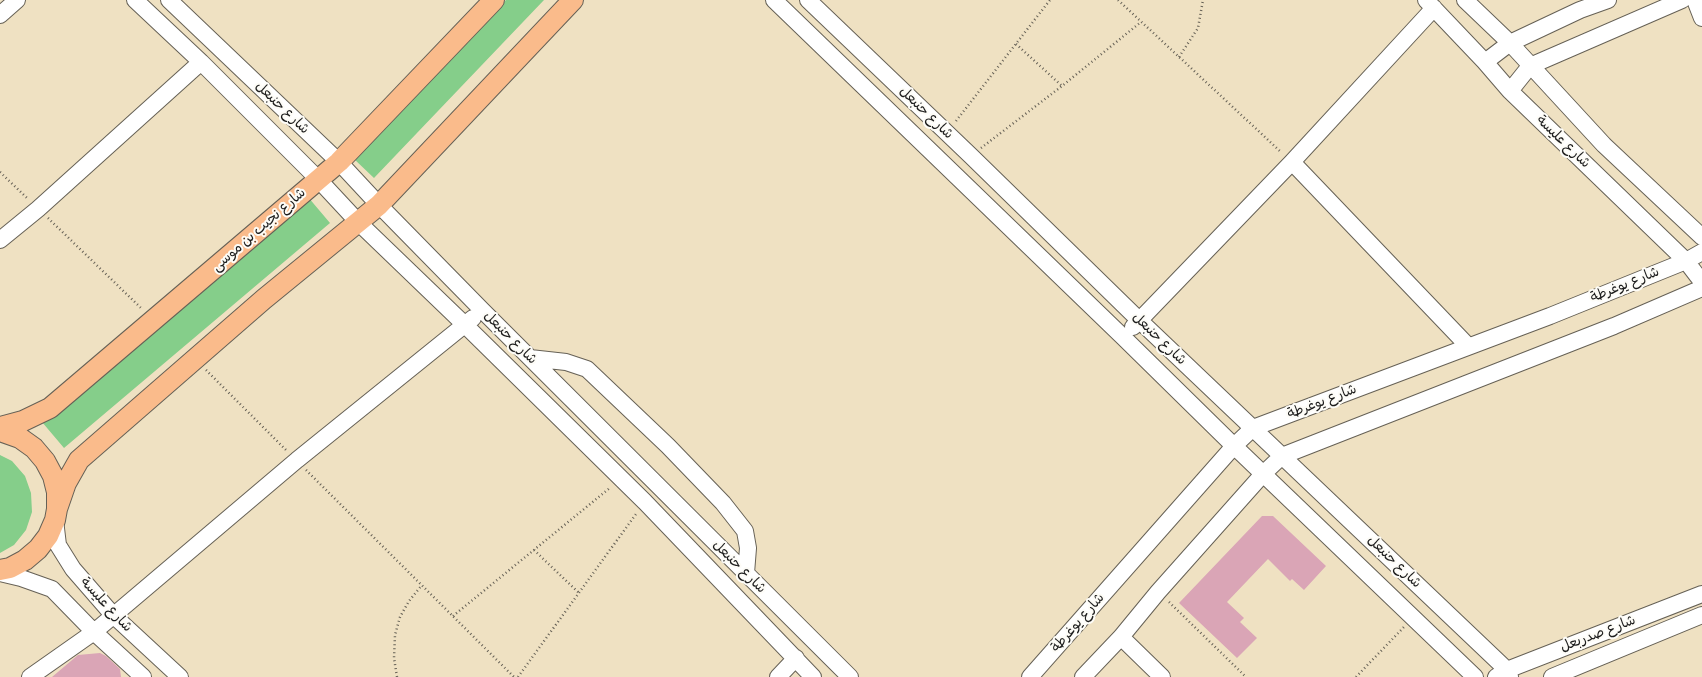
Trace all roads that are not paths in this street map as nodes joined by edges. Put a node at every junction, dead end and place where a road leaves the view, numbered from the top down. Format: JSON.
{"nodes":[{"id":1,"x":17,"y":0,"type":"edge"},
{"id":2,"x":135,"y":0,"type":"edge"},
{"id":3,"x":169,"y":0,"type":"edge"},
{"id":4,"x":494,"y":0,"type":"edge"},
{"id":5,"x":573,"y":0,"type":"edge"},
{"id":6,"x":808,"y":0,"type":"edge"},
{"id":7,"x":1465,"y":0,"type":"edge"},
{"id":8,"x":1608,"y":0,"type":"edge"},
{"id":9,"x":1682,"y":0,"type":"edge"},
{"id":10,"x":1695,"y":0,"type":"edge"},
{"id":11,"x":778,"y":1,"type":"edge"},
{"id":12,"x":1430,"y":4,"type":"edge"},
{"id":13,"x":0,"y":15,"type":"edge"},
{"id":14,"x":1702,"y":18,"type":"edge"},
{"id":15,"x":1510,"y":43,"type":"junction"},
{"id":16,"x":201,"y":62,"type":"junction"},
{"id":17,"x":1485,"y":62,"type":"junction"},
{"id":18,"x":1530,"y":66,"type":"junction"},
{"id":19,"x":1510,"y":91,"type":"junction"},
{"id":20,"x":339,"y":162,"type":"junction"},
{"id":21,"x":1292,"y":162,"type":"junction"},
{"id":22,"x":318,"y":179,"type":"junction"},
{"id":23,"x":379,"y":205,"type":"junction"},
{"id":24,"x":358,"y":222,"type":"junction"},
{"id":25,"x":1702,"y":237,"type":"edge"},
{"id":26,"x":0,"y":240,"type":"edge"},
{"id":27,"x":1702,"y":252,"type":"edge"},
{"id":28,"x":1686,"y":261,"type":"junction"},
{"id":29,"x":1702,"y":282,"type":"edge"},
{"id":30,"x":1702,"y":288,"type":"edge"},
{"id":31,"x":482,"y":310,"type":"junction"},
{"id":32,"x":1139,"y":320,"type":"junction"},
{"id":33,"x":464,"y":324,"type":"junction"},
{"id":34,"x":1123,"y":337,"type":"junction"},
{"id":35,"x":1468,"y":346,"type":"junction"},
{"id":36,"x":530,"y":358,"type":"junction"},
{"id":37,"x":0,"y":427,"type":"edge"},
{"id":38,"x":1253,"y":428,"type":"junction"},
{"id":39,"x":0,"y":431,"type":"edge"},
{"id":40,"x":1234,"y":446,"type":"junction"},
{"id":41,"x":1282,"y":456,"type":"junction"},
{"id":42,"x":1263,"y":474,"type":"junction"},
{"id":43,"x":56,"y":515,"type":"junction"},
{"id":44,"x":0,"y":572,"type":"edge"},
{"id":45,"x":746,"y":573,"type":"junction"},
{"id":46,"x":1702,"y":594,"type":"edge"},
{"id":47,"x":113,"y":615,"type":"junction"},
{"id":48,"x":1702,"y":615,"type":"edge"},
{"id":49,"x":94,"y":632,"type":"junction"},
{"id":50,"x":1121,"y":636,"type":"junction"},
{"id":51,"x":796,"y":658,"type":"junction"},
{"id":52,"x":1504,"y":675,"type":"edge"},
{"id":53,"x":30,"y":677,"type":"edge"},
{"id":54,"x":143,"y":677,"type":"edge"},
{"id":55,"x":180,"y":677,"type":"edge"},
{"id":56,"x":778,"y":677,"type":"edge"},
{"id":57,"x":813,"y":677,"type":"edge"},
{"id":58,"x":850,"y":677,"type":"edge"},
{"id":59,"x":1030,"y":677,"type":"edge"},
{"id":60,"x":1082,"y":677,"type":"edge"},
{"id":61,"x":1162,"y":677,"type":"edge"},
{"id":62,"x":1476,"y":677,"type":"edge"},
{"id":63,"x":1552,"y":677,"type":"edge"}],
"edges":[{"from":1,"to":13,"type":"street"},
{"from":2,"to":16,"type":"street","name":"شارع حنبعل"},
{"from":3,"to":20,"type":"street","name":"شارع حنبعل"},
{"from":4,"to":20,"type":"main road","name":"شارع نجيب بن موسى"},
{"from":5,"to":23,"type":"main road"},
{"from":6,"to":32,"type":"street","name":"شارع حنبعل"},
{"from":7,"to":15,"type":"street","name":"شارع عليسة"},
{"from":8,"to":15,"type":"street"},
{"from":9,"to":18,"type":"street"},
{"from":10,"to":14,"type":"street"},
{"from":11,"to":34,"type":"street","name":"شارع حنبعل"},
{"from":12,"to":17,"type":"street","name":"شارع عليسة"},
{"from":12,"to":21,"type":"street"},
{"from":15,"to":17,"type":"street"},
{"from":15,"to":18,"type":"street","name":"شارع عليسة"},
{"from":16,"to":22,"type":"street","name":"شارع حنبعل"},
{"from":16,"to":26,"type":"street"},
{"from":17,"to":19,"type":"street","name":"شارع عليسة"},
{"from":18,"to":19,"type":"street"},
{"from":18,"to":25,"type":"street","name":"شارع عليسة"},
{"from":19,"to":28,"type":"street","name":"شارع عليسة"},
{"from":20,"to":22,"type":"main road","name":"شارع نجيب بن موسى"},
{"from":20,"to":23,"type":"street","name":"شارع حنبعل"},
{"from":21,"to":32,"type":"street"},
{"from":21,"to":35,"type":"street"},
{"from":22,"to":24,"type":"street","name":"شارع حنبعل"},
{"from":22,"to":37,"type":"main road","name":"شارع نجيب بن موسى"},
{"from":23,"to":24,"type":"main road"},
{"from":23,"to":31,"type":"street","name":"شارع حنبعل"},
{"from":24,"to":33,"type":"street","name":"شارع حنبعل"},
{"from":24,"to":43,"type":"main road"},
{"from":27,"to":28,"type":"street","name":"شارع يوغرطة"},
{"from":28,"to":29,"type":"street","name":"شارع عليسة"},
{"from":28,"to":35,"type":"street","name":"شارع يوغرطة"},
{"from":30,"to":41,"type":"street"},
{"from":31,"to":33,"type":"street"},
{"from":31,"to":36,"type":"street","name":"شارع حنبعل"},
{"from":32,"to":34,"type":"street"},
{"from":32,"to":38,"type":"street","name":"شارع حنبعل"},
{"from":33,"to":47,"type":"street"},
{"from":33,"to":51,"type":"street","name":"شارع حنبعل"},
{"from":34,"to":40,"type":"street","name":"شارع حنبعل"},
{"from":35,"to":38,"type":"street","name":"شارع يوغرطة"},
{"from":36,"to":45,"type":"street","name":"شارع حنبعل"},
{"from":36,"to":45,"type":"street"},
{"from":38,"to":40,"type":"street","name":"شارع يوغرطة"},
{"from":38,"to":41,"type":"street","name":"شارع حنبعل"},
{"from":39,"to":43,"type":"main road"},
{"from":40,"to":42,"type":"street","name":"شارع حنبعل"},
{"from":40,"to":59,"type":"street","name":"شارع يوغرطة"},
{"from":41,"to":42,"type":"street"},
{"from":41,"to":52,"type":"street","name":"شارع حنبعل"},
{"from":42,"to":50,"type":"street"},
{"from":42,"to":62,"type":"street","name":"شارع حنبعل"},
{"from":43,"to":44,"type":"main road"},
{"from":43,"to":47,"type":"street","name":"شارع عليسة"},
{"from":44,"to":49,"type":"street","name":"شارع عليسة"},
{"from":45,"to":58,"type":"street","name":"شارع حنبعل"},
{"from":46,"to":52,"type":"street","name":"شارع صدربعل"},
{"from":47,"to":49,"type":"street"},
{"from":47,"to":55,"type":"street","name":"شارع عليسة"},
{"from":48,"to":63,"type":"street","name":"شارع صدربعل"},
{"from":49,"to":53,"type":"street"},
{"from":49,"to":54,"type":"street","name":"شارع عليسة"},
{"from":50,"to":60,"type":"street"},
{"from":50,"to":61,"type":"street"},
{"from":51,"to":56,"type":"street"},
{"from":51,"to":57,"type":"street","name":"شارع حنبعل"}]}
